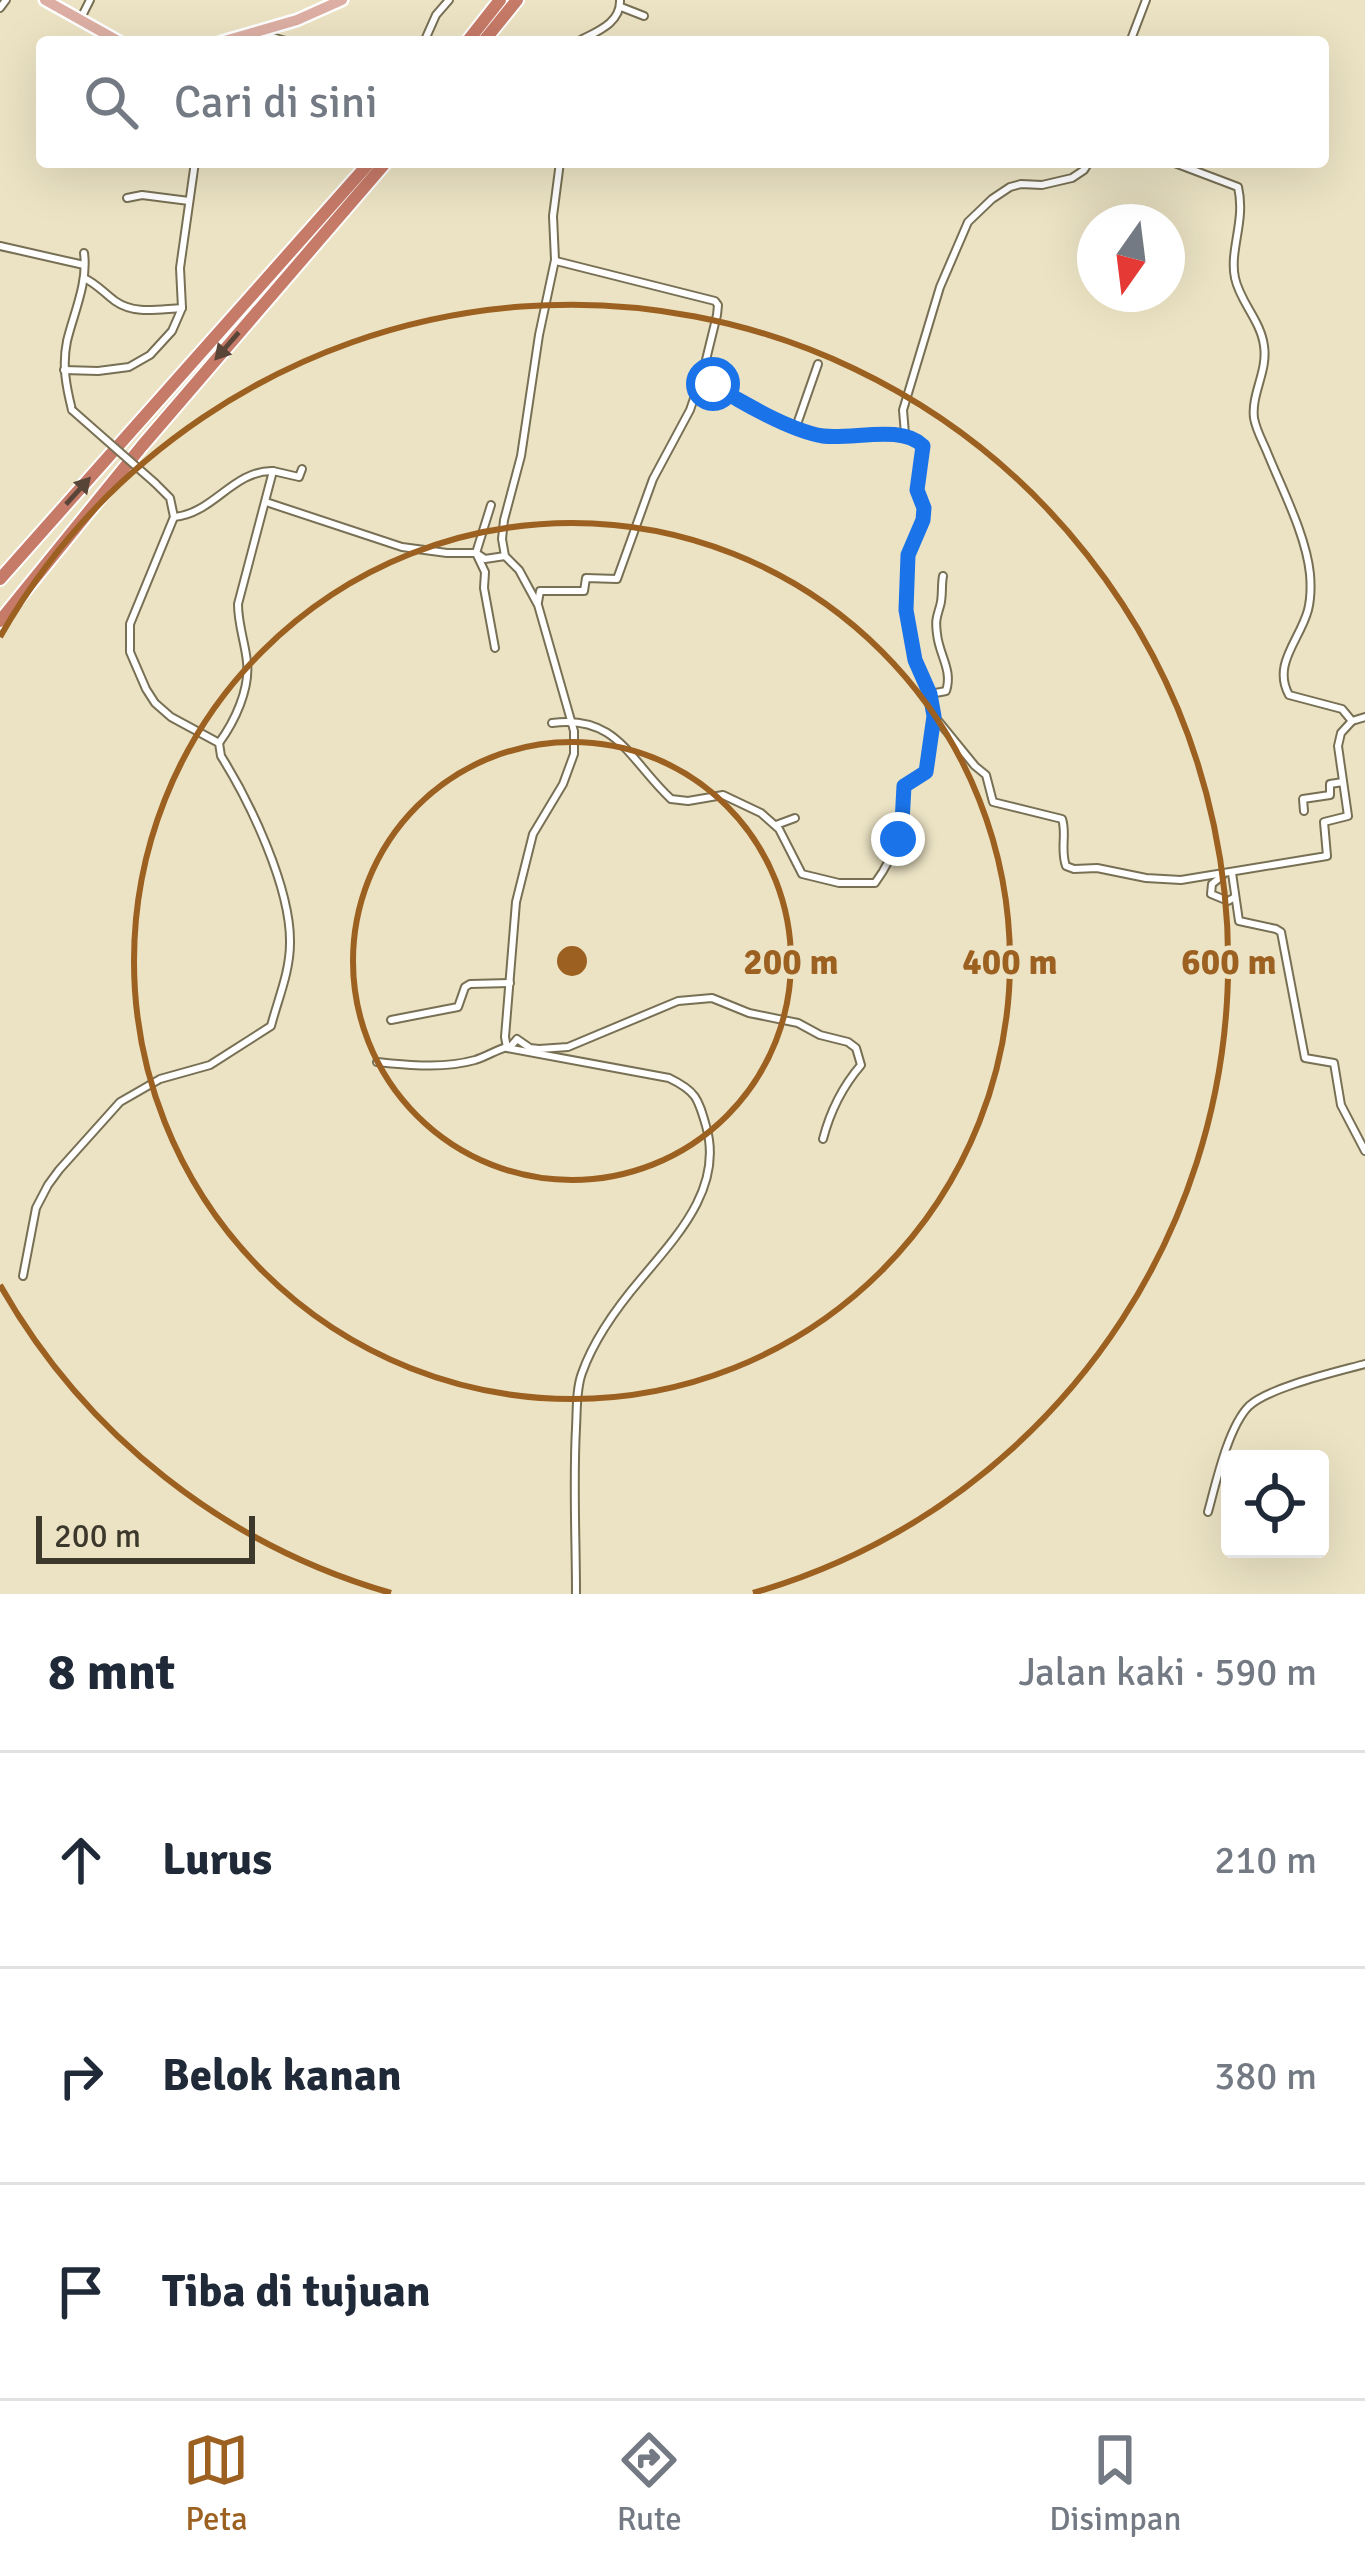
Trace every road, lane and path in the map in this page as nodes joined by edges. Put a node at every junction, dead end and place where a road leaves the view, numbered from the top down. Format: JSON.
{"nodes":[{"id":1,"x":6,"y":0,"type":"edge"},
{"id":2,"x":45,"y":0,"type":"edge"},
{"id":3,"x":91,"y":0,"type":"edge"},
{"id":4,"x":342,"y":0,"type":"edge"},
{"id":5,"x":449,"y":0,"type":"edge"},
{"id":6,"x":500,"y":0,"type":"edge"},
{"id":7,"x":517,"y":0,"type":"edge"},
{"id":8,"x":1146,"y":0,"type":"edge"},
{"id":9,"x":621,"y":3,"type":"edge"},
{"id":10,"x":0,"y":8,"type":"edge"},
{"id":11,"x":644,"y":16,"type":"dead end"},
{"id":12,"x":80,"y":20,"type":"junction"},
{"id":13,"x":256,"y":32,"type":"junction"},
{"id":14,"x":109,"y":36,"type":"edge"},
{"id":15,"x":242,"y":36,"type":"edge"},
{"id":16,"x":269,"y":36,"type":"edge"},
{"id":17,"x":427,"y":36,"type":"edge"},
{"id":18,"x":472,"y":36,"type":"edge"},
{"id":19,"x":488,"y":36,"type":"edge"},
{"id":20,"x":587,"y":36,"type":"edge"},
{"id":21,"x":1132,"y":36,"type":"edge"},
{"id":22,"x":194,"y":168,"type":"edge"},
{"id":23,"x":365,"y":168,"type":"edge"},
{"id":24,"x":381,"y":168,"type":"edge"},
{"id":25,"x":559,"y":168,"type":"edge"},
{"id":26,"x":1085,"y":168,"type":"edge"},
{"id":27,"x":1188,"y":168,"type":"edge"},
{"id":28,"x":128,"y":198,"type":"dead end"},
{"id":29,"x":189,"y":201,"type":"junction"},
{"id":30,"x":0,"y":246,"type":"edge"},
{"id":31,"x":83,"y":253,"type":"dead end"},
{"id":32,"x":554,"y":260,"type":"junction"},
{"id":33,"x":86,"y":266,"type":"junction"},
{"id":34,"x":84,"y":278,"type":"junction"},
{"id":35,"x":182,"y":308,"type":"junction"},
{"id":36,"x":818,"y":364,"type":"dead end"},
{"id":37,"x":64,"y":370,"type":"junction"},
{"id":38,"x":703,"y":371,"type":"junction"},
{"id":39,"x":796,"y":427,"type":"junction"},
{"id":40,"x":905,"y":434,"type":"junction"},
{"id":41,"x":302,"y":469,"type":"dead end"},
{"id":42,"x":273,"y":471,"type":"junction"},
{"id":43,"x":265,"y":502,"type":"junction"},
{"id":44,"x":490,"y":505,"type":"dead end"},
{"id":45,"x":174,"y":517,"type":"junction"},
{"id":46,"x":476,"y":553,"type":"junction"},
{"id":47,"x":505,"y":556,"type":"junction"},
{"id":48,"x":943,"y":576,"type":"dead end"},
{"id":49,"x":0,"y":578,"type":"edge"},
{"id":50,"x":538,"y":605,"type":"junction"},
{"id":51,"x":0,"y":621,"type":"edge"},
{"id":52,"x":495,"y":648,"type":"dead end"},
{"id":53,"x":930,"y":694,"type":"junction"},
{"id":54,"x":934,"y":716,"type":"junction"},
{"id":55,"x":1365,"y":716,"type":"edge"},
{"id":56,"x":571,"y":720,"type":"junction"},
{"id":57,"x":1352,"y":721,"type":"junction"},
{"id":58,"x":552,"y":723,"type":"dead end"},
{"id":59,"x":219,"y":743,"type":"junction"},
{"id":60,"x":1343,"y":782,"type":"junction"},
{"id":61,"x":1304,"y":811,"type":"dead end"},
{"id":62,"x":795,"y":818,"type":"dead end"},
{"id":63,"x":776,"y":825,"type":"junction"},
{"id":64,"x":1228,"y":873,"type":"junction"},
{"id":65,"x":1234,"y":897,"type":"junction"},
{"id":66,"x":510,"y":983,"type":"junction"},
{"id":67,"x":392,"y":1020,"type":"dead end"},
{"id":68,"x":507,"y":1048,"type":"junction"},
{"id":69,"x":377,"y":1062,"type":"dead end"},
{"id":70,"x":823,"y":1139,"type":"dead end"},
{"id":71,"x":1365,"y":1151,"type":"edge"},
{"id":72,"x":23,"y":1276,"type":"dead end"},
{"id":73,"x":1365,"y":1364,"type":"edge"},
{"id":74,"x":1208,"y":1512,"type":"dead end"},
{"id":75,"x":576,"y":1594,"type":"edge"}],
"edges":[{"from":1,"to":10,"type":"street"},
{"from":2,"to":12,"type":"main road"},
{"from":3,"to":12,"type":"street"},
{"from":4,"to":13,"type":"main road"},
{"from":5,"to":17,"type":"street"},
{"from":6,"to":18,"type":"highway"},
{"from":7,"to":19,"type":"highway"},
{"from":8,"to":21,"type":"street"},
{"from":9,"to":11,"type":"street"},
{"from":9,"to":20,"type":"street"},
{"from":12,"to":14,"type":"main road"},
{"from":13,"to":15,"type":"main road"},
{"from":13,"to":16,"type":"street"},
{"from":22,"to":29,"type":"street"},
{"from":49,"to":23,"type":"highway","one_way":true},
{"from":24,"to":51,"type":"highway","one_way":true},
{"from":25,"to":32,"type":"street"},
{"from":26,"to":40,"type":"street"},
{"from":27,"to":57,"type":"street"},
{"from":28,"to":29,"type":"street"},
{"from":29,"to":35,"type":"street"},
{"from":30,"to":33,"type":"street"},
{"from":31,"to":33,"type":"street"},
{"from":32,"to":38,"type":"street"},
{"from":32,"to":47,"type":"street"},
{"from":33,"to":34,"type":"street"},
{"from":34,"to":35,"type":"street"},
{"from":34,"to":37,"type":"street"},
{"from":35,"to":37,"type":"street"},
{"from":36,"to":39,"type":"street"},
{"from":37,"to":45,"type":"street","bridge":true},
{"from":38,"to":39,"type":"street"},
{"from":38,"to":50,"type":"street"},
{"from":39,"to":40,"type":"street"},
{"from":40,"to":53,"type":"street"},
{"from":41,"to":42,"type":"street"},
{"from":42,"to":43,"type":"street"},
{"from":42,"to":45,"type":"street"},
{"from":43,"to":46,"type":"street"},
{"from":43,"to":59,"type":"street"},
{"from":44,"to":46,"type":"street"},
{"from":45,"to":59,"type":"street"},
{"from":46,"to":47,"type":"street"},
{"from":46,"to":52,"type":"street"},
{"from":47,"to":50,"type":"street"},
{"from":48,"to":53,"type":"street"},
{"from":50,"to":56,"type":"street"},
{"from":53,"to":54,"type":"street"},
{"from":54,"to":63,"type":"street"},
{"from":54,"to":64,"type":"street"},
{"from":55,"to":57,"type":"street"},
{"from":56,"to":58,"type":"street"},
{"from":56,"to":63,"type":"street"},
{"from":56,"to":66,"type":"street"},
{"from":57,"to":60,"type":"street"},
{"from":59,"to":72,"type":"street"},
{"from":60,"to":61,"type":"street"},
{"from":60,"to":64,"type":"street"},
{"from":62,"to":63,"type":"street"},
{"from":64,"to":65,"type":"street"},
{"from":64,"to":65,"type":"street"},
{"from":65,"to":71,"type":"street"},
{"from":66,"to":67,"type":"street"},
{"from":66,"to":68,"type":"street"},
{"from":68,"to":69,"type":"street"},
{"from":68,"to":70,"type":"street"},
{"from":68,"to":75,"type":"street"},
{"from":73,"to":74,"type":"street"}]}
